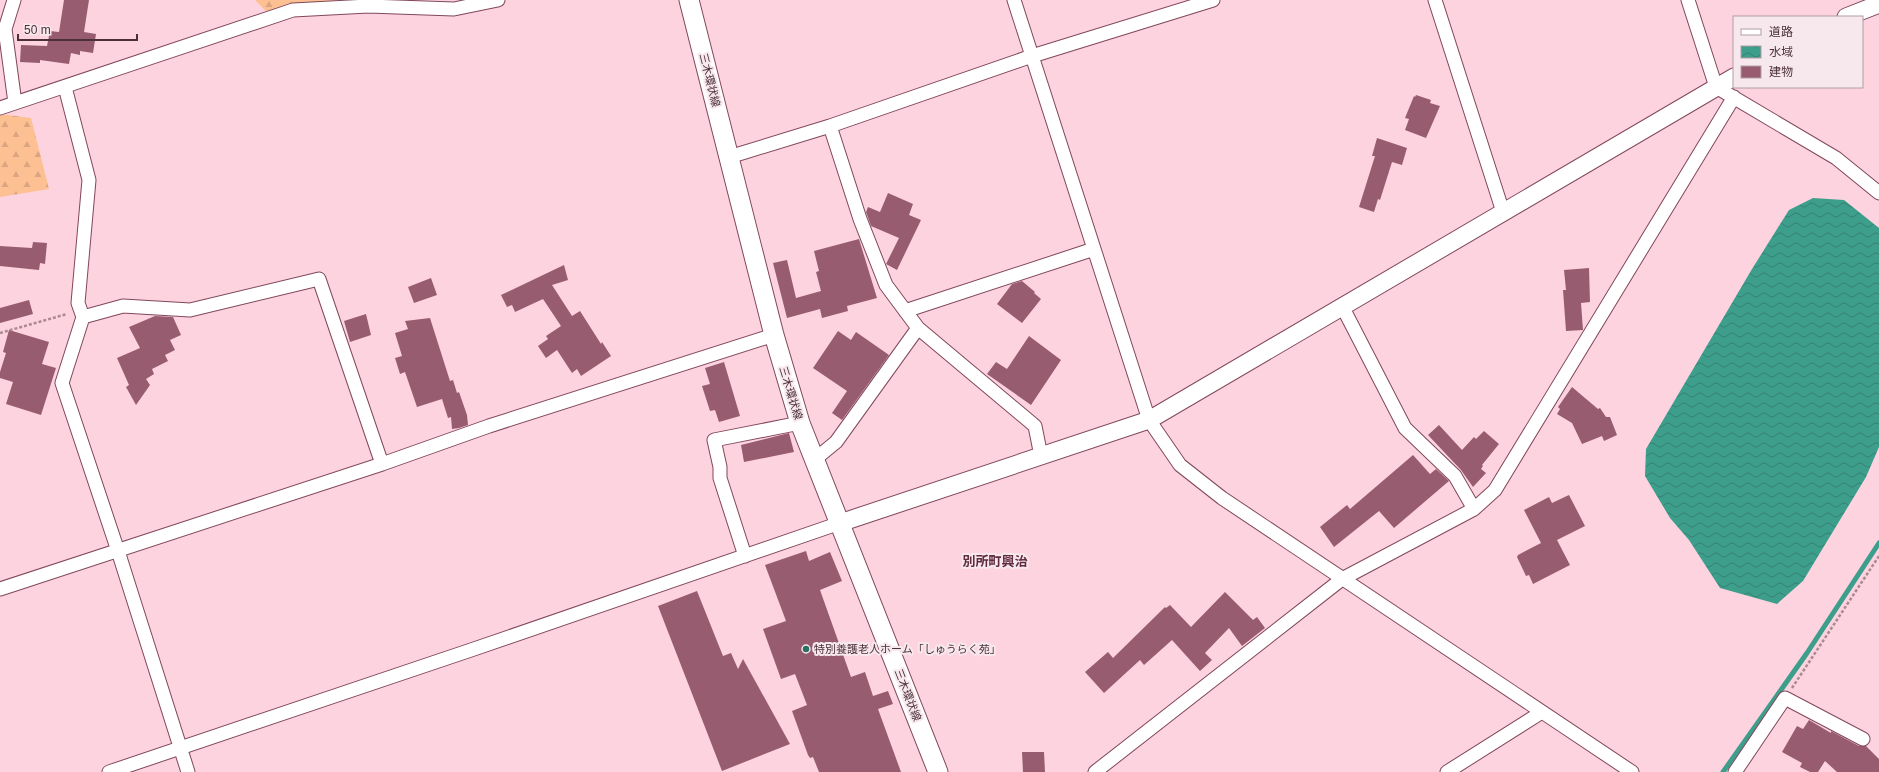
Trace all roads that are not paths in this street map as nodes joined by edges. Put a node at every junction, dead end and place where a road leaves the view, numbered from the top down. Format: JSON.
{"nodes":[{"id":1,"x":14,"y":0,"type":"edge"},
{"id":2,"x":498,"y":0,"type":"edge"},
{"id":3,"x":689,"y":0,"type":"edge"},
{"id":4,"x":1014,"y":0,"type":"edge"},
{"id":5,"x":1214,"y":0,"type":"edge"},
{"id":6,"x":1435,"y":0,"type":"edge"},
{"id":7,"x":1688,"y":0,"type":"edge"},
{"id":8,"x":1879,"y":4,"type":"edge"},
{"id":9,"x":1849,"y":16,"type":"edge"},
{"id":10,"x":1032,"y":56,"type":"junction"},
{"id":11,"x":1733,"y":78,"type":"edge"},
{"id":12,"x":65,"y":87,"type":"junction"},
{"id":13,"x":1716,"y":87,"type":"junction"},
{"id":14,"x":1734,"y":97,"type":"junction"},
{"id":15,"x":15,"y":103,"type":"junction"},
{"id":16,"x":0,"y":108,"type":"edge"},
{"id":17,"x":830,"y":126,"type":"junction"},
{"id":18,"x":729,"y":157,"type":"junction"},
{"id":19,"x":1879,"y":193,"type":"edge"},
{"id":20,"x":1503,"y":212,"type":"junction"},
{"id":21,"x":1094,"y":249,"type":"junction"},
{"id":22,"x":1342,"y":306,"type":"junction"},
{"id":23,"x":905,"y":311,"type":"junction"},
{"id":24,"x":83,"y":317,"type":"junction"},
{"id":25,"x":918,"y":328,"type":"junction"},
{"id":26,"x":774,"y":335,"type":"junction"},
{"id":27,"x":1149,"y":420,"type":"junction"},
{"id":28,"x":800,"y":423,"type":"junction"},
{"id":29,"x":1041,"y":456,"type":"junction"},
{"id":30,"x":814,"y":460,"type":"junction"},
{"id":31,"x":382,"y":464,"type":"junction"},
{"id":32,"x":1474,"y":509,"type":"junction"},
{"id":33,"x":840,"y":523,"type":"junction"},
{"id":34,"x":118,"y":551,"type":"junction"},
{"id":35,"x":744,"y":556,"type":"junction"},
{"id":36,"x":1342,"y":579,"type":"junction"},
{"id":37,"x":0,"y":589,"type":"edge"},
{"id":38,"x":1542,"y":712,"type":"junction"},
{"id":39,"x":1863,"y":739,"type":"dead end"},
{"id":40,"x":180,"y":748,"type":"junction"},
{"id":41,"x":109,"y":772,"type":"edge"},
{"id":42,"x":188,"y":772,"type":"edge"},
{"id":43,"x":938,"y":772,"type":"edge"},
{"id":44,"x":1095,"y":772,"type":"edge"},
{"id":45,"x":1447,"y":772,"type":"edge"},
{"id":46,"x":1632,"y":772,"type":"edge"},
{"id":47,"x":1736,"y":772,"type":"edge"}],
"edges":[{"from":1,"to":15,"type":"street"},
{"from":2,"to":12,"type":"street"},
{"from":3,"to":18,"type":"main road","name":"三木環状線"},
{"from":4,"to":10,"type":"street"},
{"from":5,"to":10,"type":"street"},
{"from":6,"to":20,"type":"street"},
{"from":7,"to":13,"type":"street"},
{"from":8,"to":9,"type":"street"},
{"from":10,"to":17,"type":"street"},
{"from":10,"to":21,"type":"street"},
{"from":11,"to":13,"type":"street"},
{"from":12,"to":15,"type":"street"},
{"from":12,"to":24,"type":"street"},
{"from":13,"to":14,"type":"street"},
{"from":13,"to":20,"type":"street"},
{"from":14,"to":19,"type":"street"},
{"from":14,"to":32,"type":"street"},
{"from":15,"to":16,"type":"street"},
{"from":17,"to":18,"type":"street"},
{"from":17,"to":23,"type":"street"},
{"from":18,"to":26,"type":"main road","name":"三木環状線"},
{"from":20,"to":22,"type":"street"},
{"from":21,"to":23,"type":"street"},
{"from":21,"to":27,"type":"street"},
{"from":22,"to":27,"type":"street"},
{"from":22,"to":32,"type":"street"},
{"from":23,"to":25,"type":"street"},
{"from":24,"to":31,"type":"street"},
{"from":24,"to":34,"type":"street"},
{"from":25,"to":29,"type":"street"},
{"from":25,"to":30,"type":"street"},
{"from":26,"to":28,"type":"main road","name":"三木環状線"},
{"from":26,"to":31,"type":"street"},
{"from":27,"to":29,"type":"street"},
{"from":27,"to":36,"type":"street"},
{"from":28,"to":30,"type":"main road","name":"三木環状線"},
{"from":28,"to":35,"type":"street"},
{"from":29,"to":33,"type":"street"},
{"from":30,"to":33,"type":"main road","name":"三木環状線"},
{"from":31,"to":34,"type":"street"},
{"from":32,"to":36,"type":"street"},
{"from":33,"to":35,"type":"street"},
{"from":33,"to":43,"type":"main road","name":"三木環状線"},
{"from":34,"to":37,"type":"street"},
{"from":34,"to":40,"type":"street"},
{"from":35,"to":40,"type":"street"},
{"from":36,"to":38,"type":"street"},
{"from":36,"to":44,"type":"street"},
{"from":38,"to":45,"type":"street"},
{"from":38,"to":46,"type":"street"},
{"from":39,"to":47,"type":"street"},
{"from":40,"to":41,"type":"street"},
{"from":40,"to":42,"type":"street"}]}
